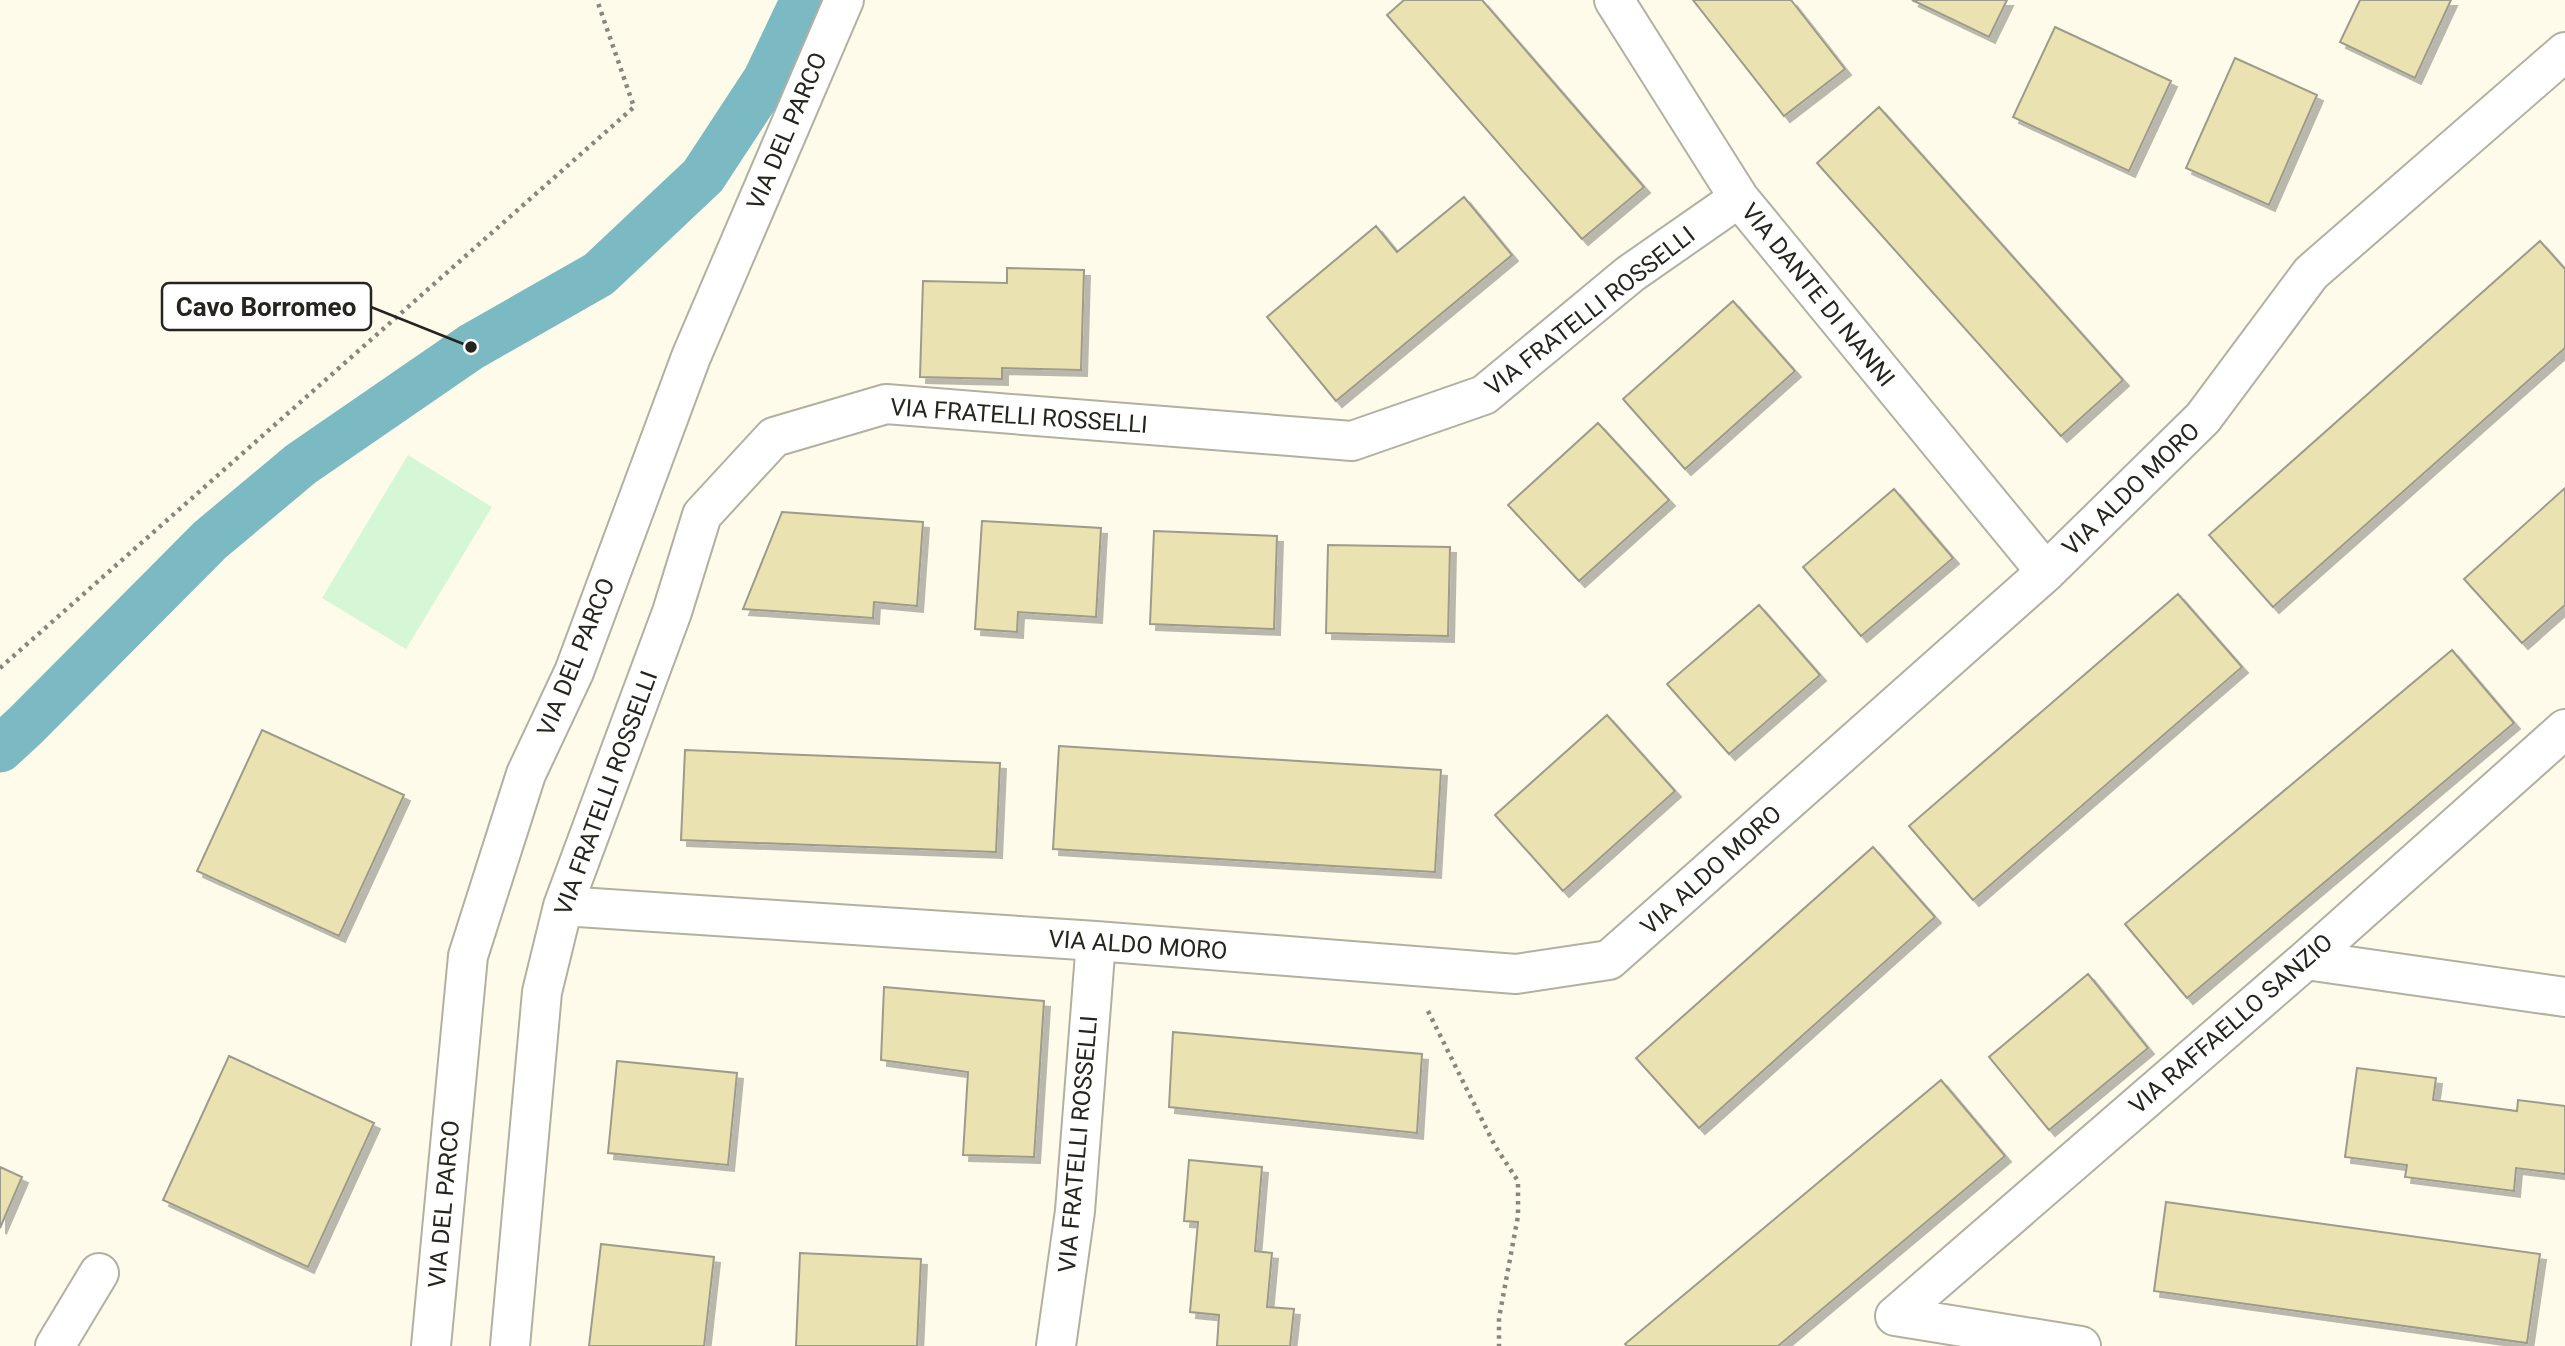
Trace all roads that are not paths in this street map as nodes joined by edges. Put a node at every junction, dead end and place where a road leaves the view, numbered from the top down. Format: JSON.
{"nodes":[{"id":1,"x":844,"y":0,"type":"edge"},
{"id":2,"x":1614,"y":0,"type":"edge"},
{"id":3,"x":2565,"y":52,"type":"edge"},
{"id":4,"x":1739,"y":198,"type":"junction"},
{"id":5,"x":2046,"y":572,"type":"junction"},
{"id":6,"x":2565,"y":729,"type":"edge"},
{"id":7,"x":563,"y":906,"type":"junction"},
{"id":8,"x":1096,"y":942,"type":"junction"},
{"id":9,"x":2306,"y":960,"type":"junction"},
{"id":10,"x":2565,"y":997,"type":"edge"},
{"id":11,"x":99,"y":1273,"type":"dead end"},
{"id":12,"x":55,"y":1346,"type":"edge"},
{"id":13,"x":431,"y":1346,"type":"edge"},
{"id":14,"x":510,"y":1346,"type":"edge"},
{"id":15,"x":1056,"y":1346,"type":"edge"},
{"id":16,"x":2081,"y":1346,"type":"edge"}],
"edges":[{"from":1,"to":13,"type":"street","name":"VIA DEL PARCO"},
{"from":2,"to":4,"type":"street","name":"VIA DANTE DI NANNI"},
{"from":3,"to":5,"type":"street","name":"VIA ALDO MORO"},
{"from":4,"to":5,"type":"street","name":"VIA DANTE DI NANNI"},
{"from":4,"to":7,"type":"street","name":"VIA FRATELLI ROSSELLI"},
{"from":5,"to":8,"type":"street","name":"VIA ALDO MORO"},
{"from":6,"to":9,"type":"street","name":"VIA RAFFAELLO SANZIO"},
{"from":7,"to":8,"type":"street","name":"VIA ALDO MORO"},
{"from":7,"to":14,"type":"street","name":"VIA FRATELLI ROSSELLI"},
{"from":8,"to":15,"type":"street","name":"VIA FRATELLI ROSSELLI"},
{"from":9,"to":10,"type":"street"},
{"from":9,"to":16,"type":"street","name":"VIA RAFFAELLO SANZIO"},
{"from":11,"to":12,"type":"street"}]}
